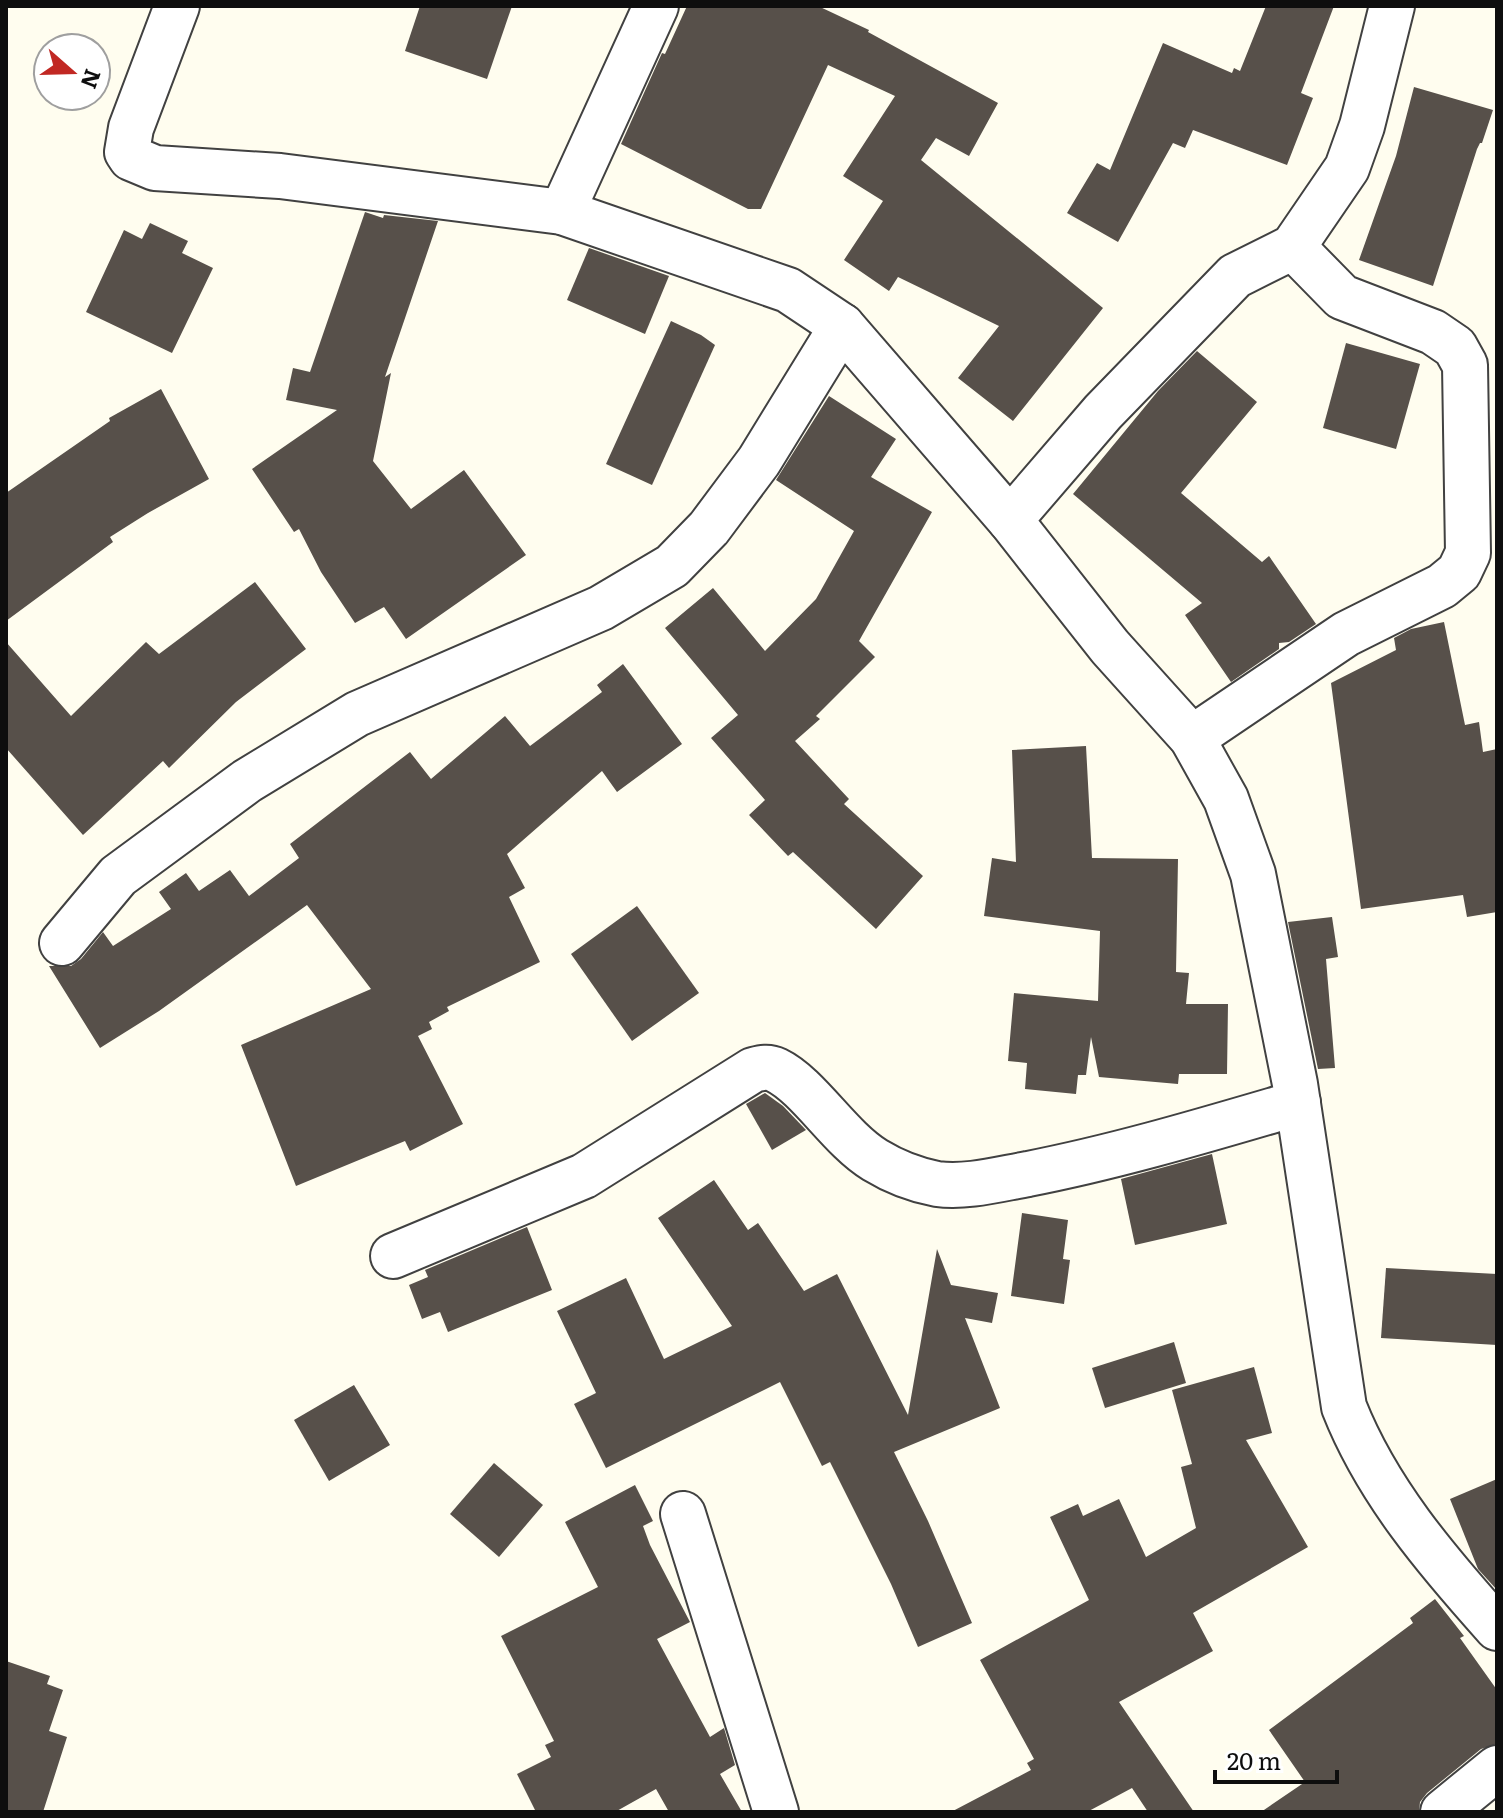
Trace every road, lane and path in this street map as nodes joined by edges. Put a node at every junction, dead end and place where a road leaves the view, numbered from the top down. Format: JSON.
{"nodes":[{"id":1,"x":177,"y":6,"type":"edge"},
{"id":2,"x":656,"y":6,"type":"edge"},
{"id":3,"x":1392,"y":6,"type":"edge"},
{"id":4,"x":562,"y":212,"type":"junction"},
{"id":5,"x":1293,"y":247,"type":"junction"},
{"id":6,"x":842,"y":326,"type":"junction"},
{"id":7,"x":1010,"y":520,"type":"junction"},
{"id":8,"x":1192,"y":738,"type":"junction"},
{"id":9,"x":62,"y":943,"type":"dead end"},
{"id":10,"x":1298,"y":1103,"type":"junction"},
{"id":11,"x":393,"y":1256,"type":"dead end"},
{"id":12,"x":683,"y":1514,"type":"dead end"},
{"id":13,"x":1497,"y":1628,"type":"edge"},
{"id":14,"x":1497,"y":1768,"type":"edge"},
{"id":15,"x":776,"y":1812,"type":"edge"},
{"id":16,"x":1443,"y":1812,"type":"edge"}],
"edges":[{"from":1,"to":4,"type":"street"},
{"from":2,"to":4,"type":"street"},
{"from":3,"to":5,"type":"street"},
{"from":4,"to":6,"type":"street"},
{"from":5,"to":7,"type":"street"},
{"from":5,"to":8,"type":"street"},
{"from":6,"to":7,"type":"street"},
{"from":6,"to":9,"type":"street"},
{"from":7,"to":8,"type":"street"},
{"from":8,"to":10,"type":"street"},
{"from":10,"to":11,"type":"street"},
{"from":10,"to":13,"type":"street"},
{"from":12,"to":15,"type":"street"},
{"from":14,"to":16,"type":"street"}]}
